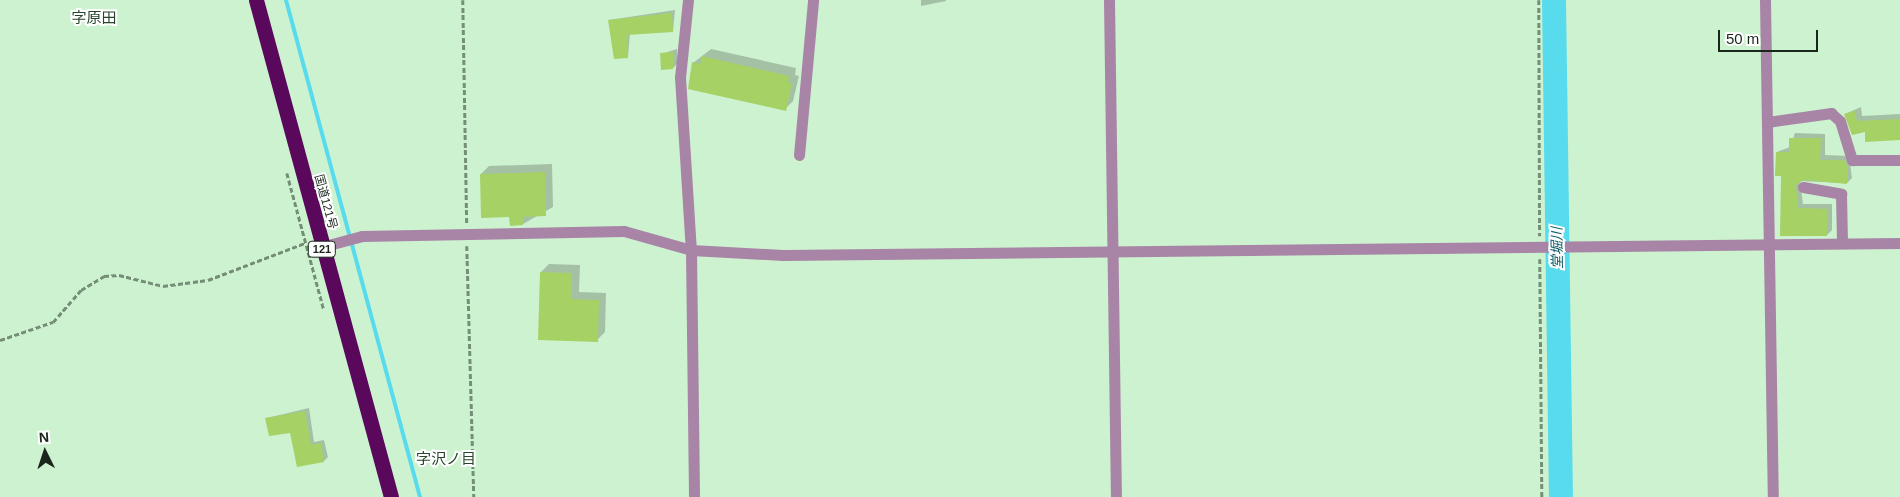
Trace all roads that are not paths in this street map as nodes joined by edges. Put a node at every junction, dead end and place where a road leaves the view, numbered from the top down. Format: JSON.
{"nodes":[{"id":1,"x":256,"y":0,"type":"edge"},
{"id":2,"x":688,"y":0,"type":"edge"},
{"id":3,"x":813,"y":0,"type":"edge"},
{"id":4,"x":1109,"y":0,"type":"edge"},
{"id":5,"x":1765,"y":0,"type":"edge"},
{"id":6,"x":1767,"y":122,"type":"junction"},
{"id":7,"x":799,"y":155,"type":"dead end"},
{"id":8,"x":1900,"y":160,"type":"edge"},
{"id":9,"x":1803,"y":187,"type":"dead end"},
{"id":10,"x":320,"y":243,"type":"junction"},
{"id":11,"x":1768,"y":243,"type":"junction"},
{"id":12,"x":1842,"y":243,"type":"junction"},
{"id":13,"x":1900,"y":243,"type":"edge"},
{"id":14,"x":691,"y":250,"type":"junction"},
{"id":15,"x":1113,"y":251,"type":"junction"},
{"id":16,"x":390,"y":497,"type":"edge"},
{"id":17,"x":694,"y":497,"type":"edge"},
{"id":18,"x":1116,"y":497,"type":"edge"},
{"id":19,"x":1773,"y":497,"type":"edge"}],
"edges":[{"from":1,"to":10,"type":"highway","name":"国道121号","number":"121"},
{"from":2,"to":14,"type":"street"},
{"from":3,"to":7,"type":"street"},
{"from":4,"to":15,"type":"street"},
{"from":5,"to":6,"type":"street"},
{"from":6,"to":8,"type":"street"},
{"from":6,"to":11,"type":"street"},
{"from":9,"to":12,"type":"street"},
{"from":10,"to":14,"type":"street"},
{"from":10,"to":16,"type":"highway","name":"国道121号","number":"121"},
{"from":11,"to":12,"type":"street"},
{"from":11,"to":15,"type":"street"},
{"from":11,"to":19,"type":"street"},
{"from":12,"to":13,"type":"street"},
{"from":14,"to":15,"type":"street"},
{"from":14,"to":17,"type":"street"},
{"from":15,"to":18,"type":"street"}]}
